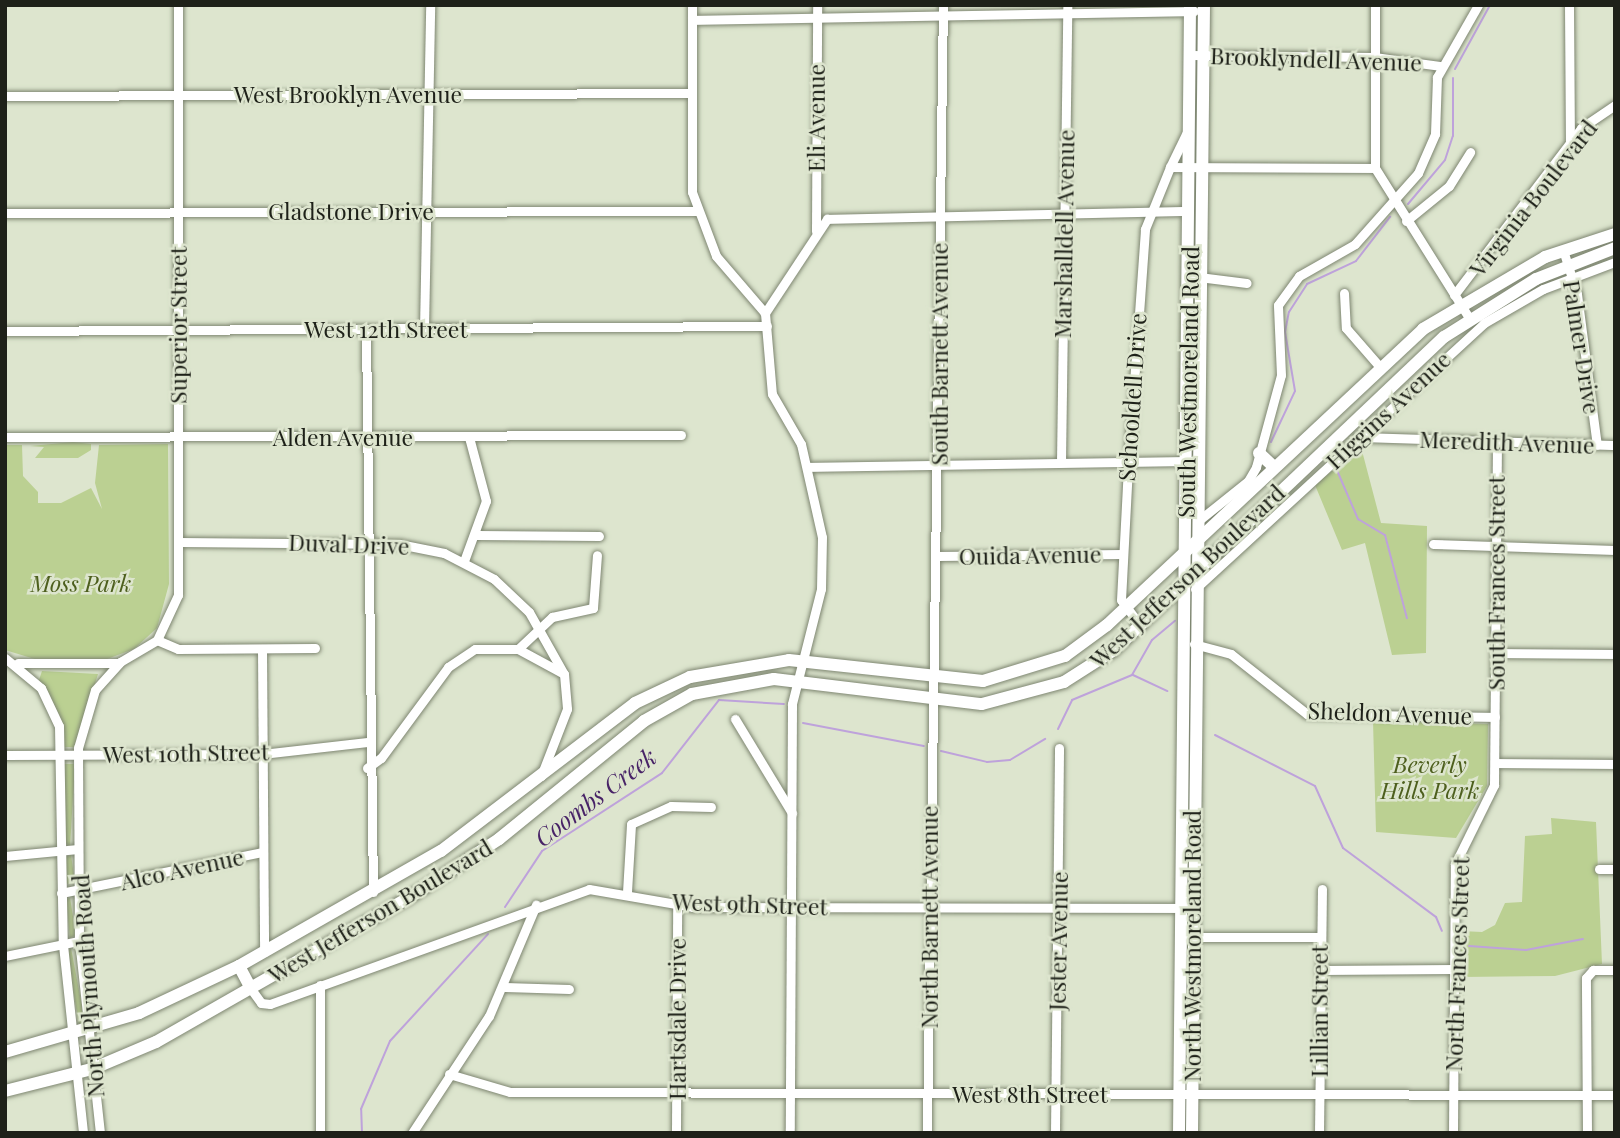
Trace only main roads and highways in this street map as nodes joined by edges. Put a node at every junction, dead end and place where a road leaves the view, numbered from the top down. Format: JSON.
{"nodes":[{"id":1,"x":1197,"y":8,"type":"edge"},
{"id":2,"x":1196,"y":55,"type":"junction"},
{"id":3,"x":1615,"y":234,"type":"edge"},
{"id":4,"x":1615,"y":248,"type":"edge"},
{"id":5,"x":1196,"y":277,"type":"junction"},
{"id":6,"x":1259,"y":453,"type":"road end"},
{"id":7,"x":1193,"y":461,"type":"junction"},
{"id":8,"x":1275,"y":467,"type":"junction"},
{"id":9,"x":1197,"y":542,"type":"junction"},
{"id":10,"x":1185,"y":552,"type":"junction"},
{"id":11,"x":1196,"y":571,"type":"junction"},
{"id":12,"x":1188,"y":586,"type":"junction"},
{"id":13,"x":1157,"y":607,"type":"junction"},
{"id":14,"x":1182,"y":614,"type":"junction"},
{"id":15,"x":1188,"y":758,"type":"junction"},
{"id":16,"x":541,"y":776,"type":"junction"},
{"id":17,"x":555,"y":794,"type":"junction"},
{"id":18,"x":239,"y":966,"type":"junction"},
{"id":19,"x":251,"y":989,"type":"junction"},
{"id":20,"x":5,"y":1052,"type":"edge"},
{"id":21,"x":5,"y":1091,"type":"edge"},
{"id":22,"x":1186,"y":1093,"type":"junction"},
{"id":23,"x":1179,"y":1133,"type":"edge"},
{"id":24,"x":1192,"y":1133,"type":"edge"}],
"edges":[{"from":1,"to":2,"type":"main road","name":"South Westmoreland Road"},
{"from":2,"to":5,"type":"main road","name":"South Westmoreland Road"},
{"from":2,"to":5,"type":"main road","name":"South Westmoreland Road"},
{"from":3,"to":8,"type":"main road","name":"West Jefferson Boulevard"},
{"from":4,"to":11,"type":"main road","name":"West Jefferson Boulevard"},
{"from":5,"to":7,"type":"main road","name":"South Westmoreland Road"},
{"from":6,"to":8,"type":"main road"},
{"from":7,"to":9,"type":"main road","name":"South Westmoreland Road"},
{"from":7,"to":10,"type":"main road","name":"South Westmoreland Road"},
{"from":8,"to":9,"type":"main road","name":"West Jefferson Boulevard"},
{"from":9,"to":10,"type":"main road","name":"West Jefferson Boulevard"},
{"from":9,"to":11,"type":"main road","name":"South Westmoreland Road"},
{"from":10,"to":12,"type":"main road","name":"South Westmoreland Road"},
{"from":10,"to":16,"type":"main road","name":"West Jefferson Boulevard"},
{"from":11,"to":12,"type":"main road","name":"West Jefferson Boulevard"},
{"from":12,"to":13,"type":"main road","name":"West Jefferson Boulevard"},
{"from":12,"to":14,"type":"main road","name":"South Westmoreland Road"},
{"from":12,"to":15,"type":"main road","name":"South Westmoreland Road"},
{"from":13,"to":14,"type":"main road"},
{"from":13,"to":17,"type":"main road","name":"West Jefferson Boulevard"},
{"from":14,"to":15,"type":"main road","name":"South Westmoreland Road"},
{"from":15,"to":22,"type":"main road","name":"North Westmoreland Road"},
{"from":16,"to":17,"type":"main road"},
{"from":16,"to":18,"type":"main road","name":"West Jefferson Boulevard"},
{"from":17,"to":19,"type":"main road","name":"West Jefferson Boulevard"},
{"from":18,"to":19,"type":"main road"},
{"from":18,"to":20,"type":"main road","name":"West Jefferson Boulevard"},
{"from":19,"to":21,"type":"main road","name":"West Jefferson Boulevard"},
{"from":22,"to":23,"type":"main road","name":"North Westmoreland Road"},
{"from":22,"to":24,"type":"main road","name":"North Westmoreland Road"}]}
